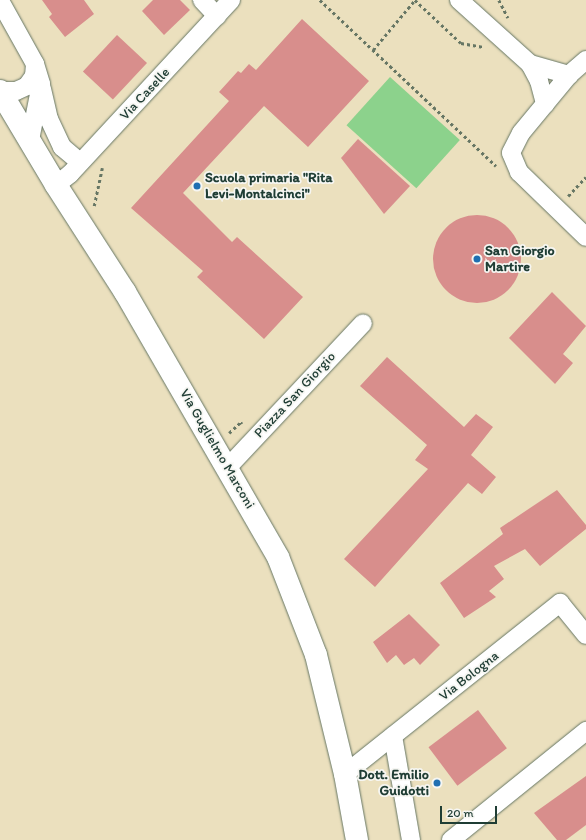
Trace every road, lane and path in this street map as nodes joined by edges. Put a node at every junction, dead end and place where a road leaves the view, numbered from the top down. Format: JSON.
{"nodes":[{"id":1,"x":202,"y":0,"type":"edge"},
{"id":2,"x":231,"y":0,"type":"edge"},
{"id":3,"x":320,"y":0,"type":"edge"},
{"id":4,"x":415,"y":0,"type":"edge"},
{"id":5,"x":459,"y":0,"type":"edge"},
{"id":6,"x":499,"y":0,"type":"edge"},
{"id":7,"x":0,"y":1,"type":"edge"},
{"id":8,"x":217,"y":16,"type":"junction"},
{"id":9,"x":509,"y":20,"type":"dead end"},
{"id":10,"x":372,"y":50,"type":"junction"},
{"id":11,"x":489,"y":53,"type":"dead end"},
{"id":12,"x":586,"y":60,"type":"edge"},
{"id":13,"x":36,"y":64,"type":"junction"},
{"id":14,"x":530,"y":64,"type":"junction"},
{"id":15,"x":570,"y":75,"type":"junction"},
{"id":16,"x":41,"y":84,"type":"junction"},
{"id":17,"x":0,"y":91,"type":"edge"},
{"id":18,"x":545,"y":104,"type":"junction"},
{"id":19,"x":30,"y":140,"type":"junction"},
{"id":20,"x":80,"y":162,"type":"junction"},
{"id":21,"x":102,"y":166,"type":"dead end"},
{"id":22,"x":498,"y":168,"type":"dead end"},
{"id":23,"x":586,"y":177,"type":"edge"},
{"id":24,"x":56,"y":185,"type":"junction"},
{"id":25,"x":94,"y":208,"type":"dead end"},
{"id":26,"x":556,"y":208,"type":"junction"},
{"id":27,"x":586,"y":237,"type":"edge"},
{"id":28,"x":363,"y":323,"type":"dead end"},
{"id":29,"x":224,"y":427,"type":"dead end"},
{"id":30,"x":252,"y":441,"type":"junction"},
{"id":31,"x":228,"y":467,"type":"junction"},
{"id":32,"x":586,"y":635,"type":"edge"},
{"id":33,"x":586,"y":731,"type":"edge"},
{"id":34,"x":393,"y":736,"type":"junction"},
{"id":35,"x":345,"y":774,"type":"junction"},
{"id":36,"x":357,"y":840,"type":"edge"},
{"id":37,"x":411,"y":840,"type":"edge"},
{"id":38,"x":451,"y":840,"type":"edge"}],
"edges":[{"from":1,"to":8,"type":"street"},
{"from":2,"to":8,"type":"street","name":"Via Caselle"},
{"from":3,"to":10,"type":"path"},
{"from":4,"to":10,"type":"path"},
{"from":4,"to":11,"type":"path"},
{"from":5,"to":14,"type":"street"},
{"from":6,"to":9,"type":"path"},
{"from":7,"to":13,"type":"street"},
{"from":8,"to":20,"type":"street","name":"Via Caselle"},
{"from":10,"to":22,"type":"path"},
{"from":12,"to":15,"type":"street"},
{"from":13,"to":16,"type":"street"},
{"from":13,"to":17,"type":"street"},
{"from":14,"to":15,"type":"street"},
{"from":14,"to":18,"type":"street"},
{"from":15,"to":18,"type":"street"},
{"from":16,"to":19,"type":"street"},
{"from":16,"to":20,"type":"street"},
{"from":17,"to":19,"type":"main road","name":"Via Guglielmo Marconi"},
{"from":18,"to":26,"type":"street"},
{"from":19,"to":24,"type":"main road","name":"Via Guglielmo Marconi"},
{"from":20,"to":24,"type":"street","name":"Via Caselle"},
{"from":21,"to":25,"type":"path"},
{"from":23,"to":26,"type":"path"},
{"from":24,"to":31,"type":"main road","name":"Via Guglielmo Marconi"},
{"from":26,"to":27,"type":"street"},
{"from":28,"to":30,"type":"street","name":"Piazza San Giorgio"},
{"from":29,"to":30,"type":"path"},
{"from":30,"to":31,"type":"street","name":"Piazza San Giorgio"},
{"from":31,"to":35,"type":"main road","name":"Via Guglielmo Marconi"},
{"from":32,"to":34,"type":"street","name":"Via Bologna"},
{"from":33,"to":38,"type":"street"},
{"from":34,"to":35,"type":"street","name":"Via Bologna"},
{"from":34,"to":37,"type":"street"},
{"from":35,"to":36,"type":"main road","name":"Via Guglielmo Marconi"}]}
